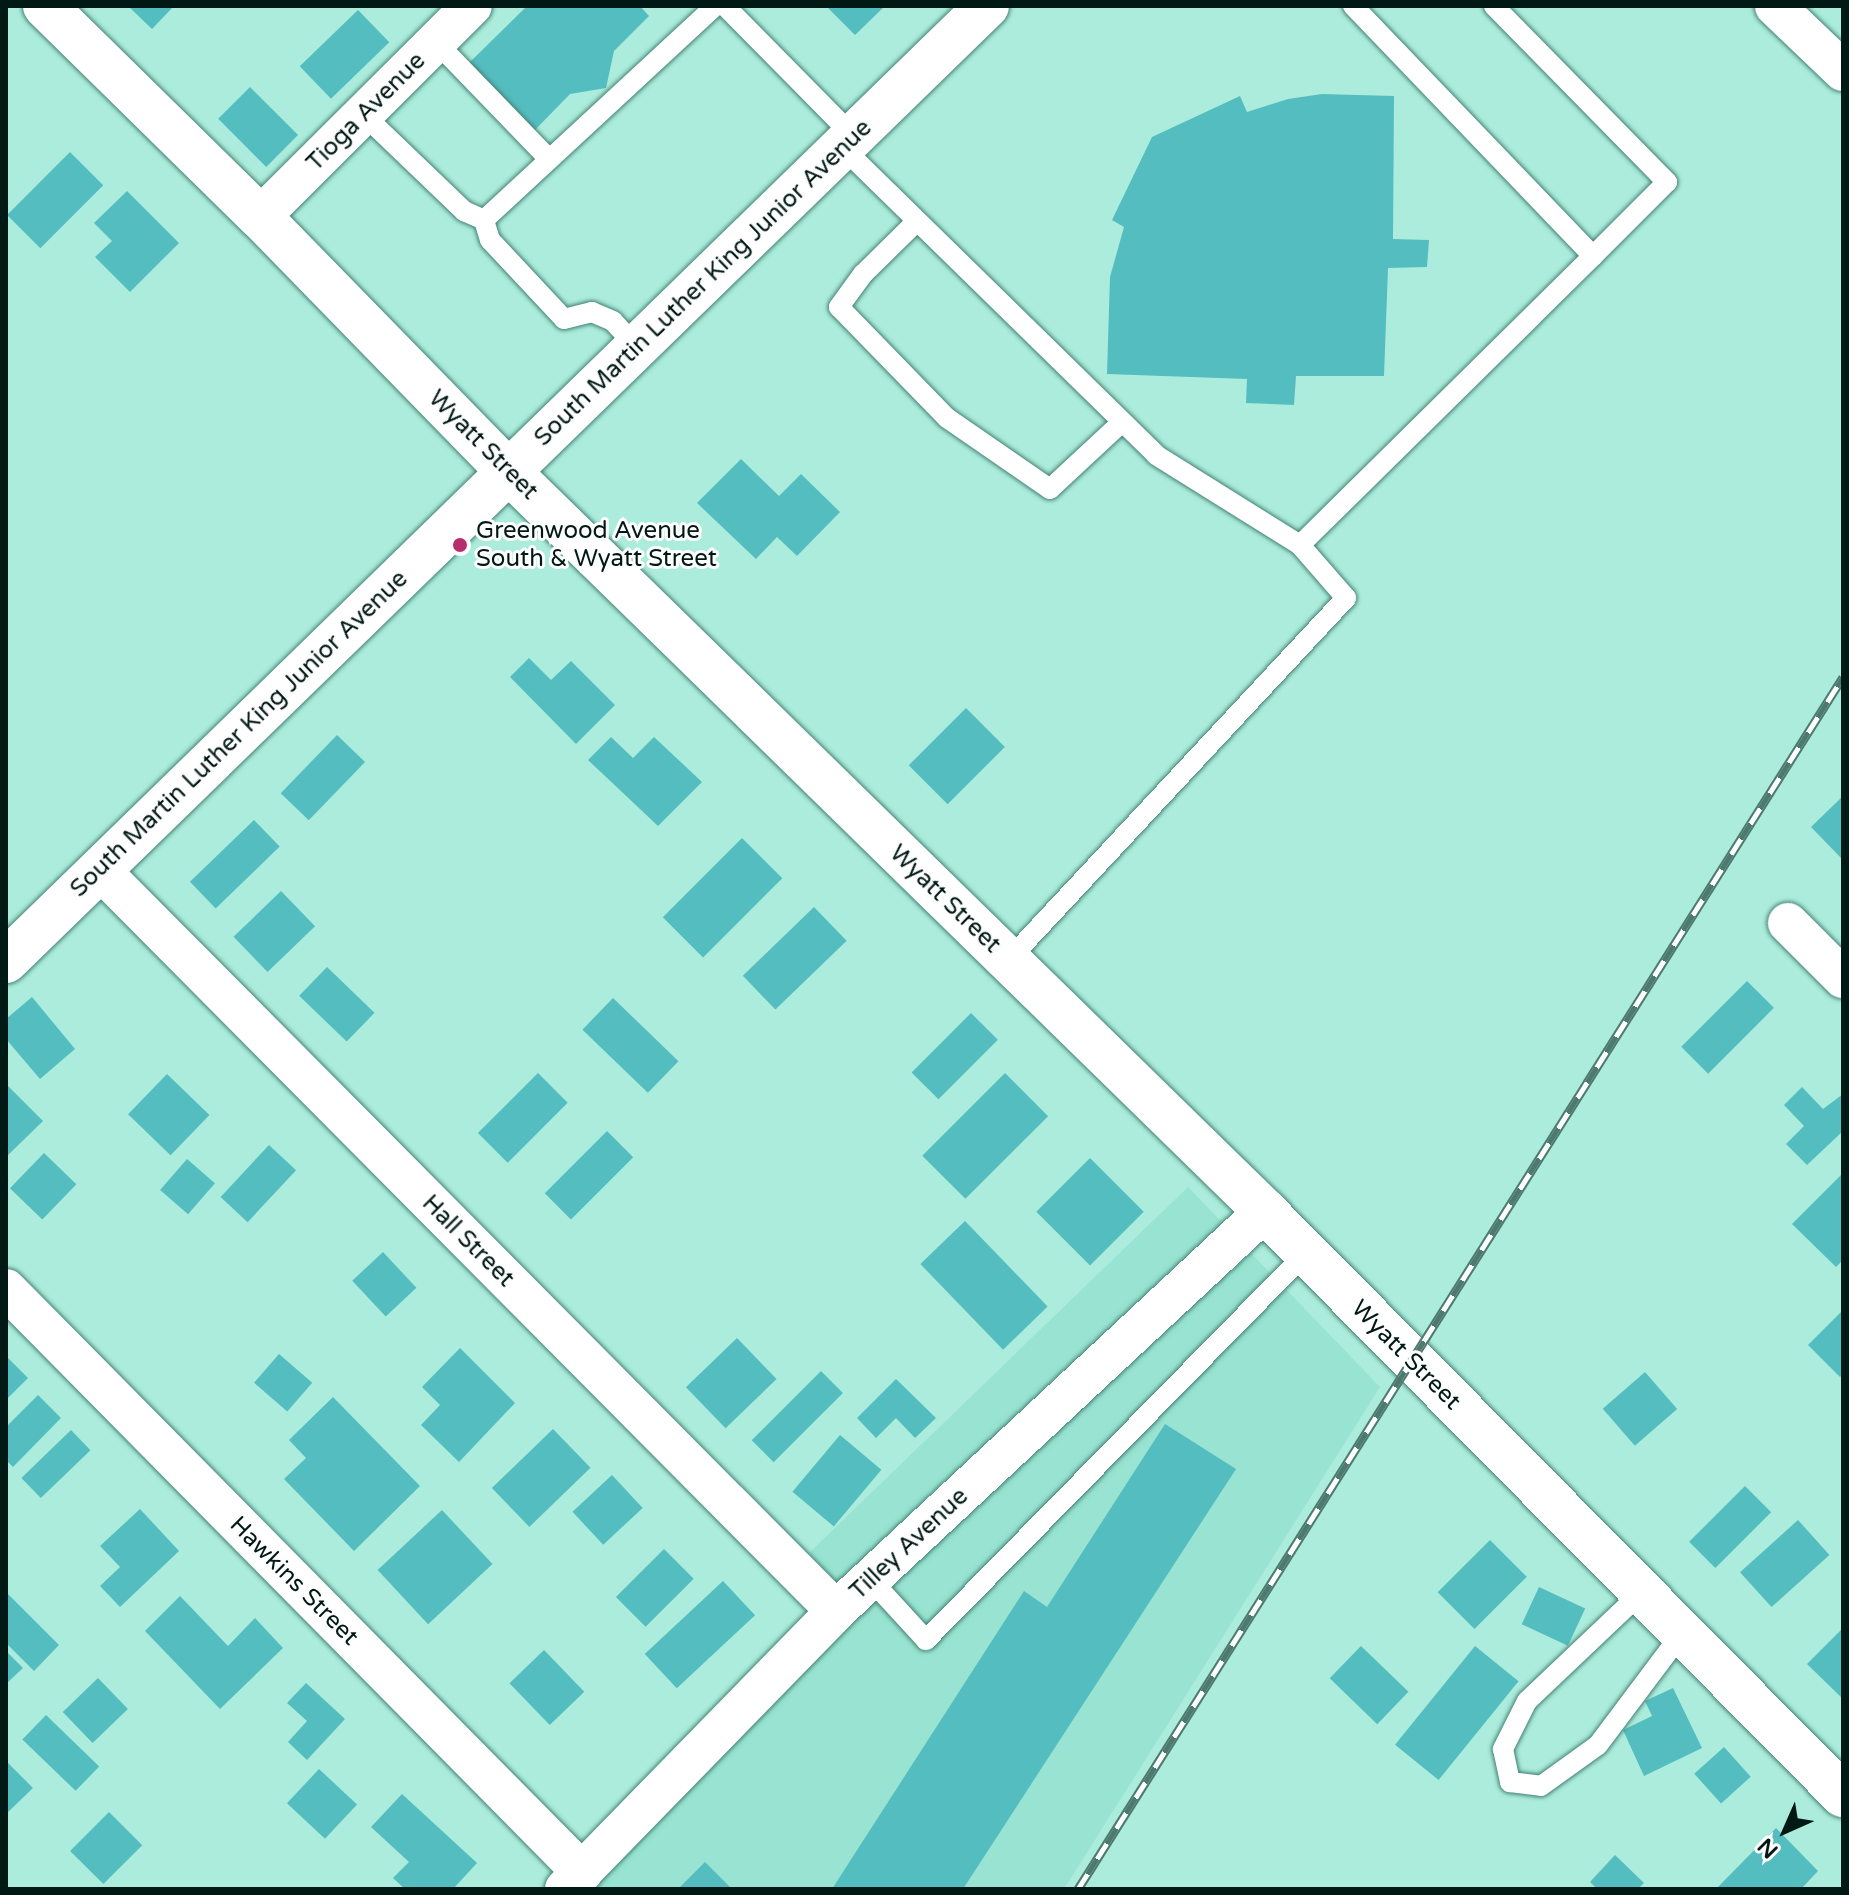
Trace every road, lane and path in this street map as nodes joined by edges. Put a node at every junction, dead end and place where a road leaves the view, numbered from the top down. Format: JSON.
{"nodes":[{"id":1,"x":45,"y":6,"type":"edge"},
{"id":2,"x":472,"y":6,"type":"edge"},
{"id":3,"x":715,"y":6,"type":"edge"},
{"id":4,"x":725,"y":6,"type":"edge"},
{"id":5,"x":987,"y":6,"type":"edge"},
{"id":6,"x":1353,"y":6,"type":"edge"},
{"id":7,"x":1494,"y":6,"type":"edge"},
{"id":8,"x":1775,"y":6,"type":"edge"},
{"id":9,"x":436,"y":42,"type":"junction"},
{"id":10,"x":1843,"y":71,"type":"edge"},
{"id":11,"x":364,"y":115,"type":"junction"},
{"id":12,"x":849,"y":143,"type":"junction"},
{"id":13,"x":549,"y":159,"type":"junction"},
{"id":14,"x":260,"y":217,"type":"junction"},
{"id":15,"x":484,"y":220,"type":"junction"},
{"id":16,"x":917,"y":221,"type":"junction"},
{"id":17,"x":1593,"y":256,"type":"junction"},
{"id":18,"x":637,"y":347,"type":"junction"},
{"id":19,"x":1122,"y":422,"type":"junction"},
{"id":20,"x":508,"y":471,"type":"junction"},
{"id":21,"x":1300,"y":545,"type":"junction"},
{"id":22,"x":100,"y":870,"type":"junction"},
{"id":23,"x":1788,"y":923,"type":"dead end"},
{"id":24,"x":1008,"y":960,"type":"junction"},
{"id":25,"x":6,"y":961,"type":"edge"},
{"id":26,"x":1843,"y":978,"type":"edge"},
{"id":27,"x":1265,"y":1211,"type":"junction"},
{"id":28,"x":1306,"y":1253,"type":"junction"},
{"id":29,"x":6,"y":1289,"type":"edge"},
{"id":30,"x":871,"y":1580,"type":"junction"},
{"id":31,"x":1642,"y":1592,"type":"junction"},
{"id":32,"x":836,"y":1611,"type":"junction"},
{"id":33,"x":1682,"y":1633,"type":"junction"},
{"id":34,"x":1843,"y":1795,"type":"edge"},
{"id":35,"x":573,"y":1881,"type":"edge"}],
"edges":[{"from":1,"to":14,"type":"street","name":"Wyatt Street"},
{"from":2,"to":9,"type":"street","name":"Tioga Avenue"},
{"from":3,"to":13,"type":"lane"},
{"from":4,"to":12,"type":"lane"},
{"from":5,"to":12,"type":"street","name":"South Martin Luther King Junior Avenue"},
{"from":6,"to":17,"type":"lane"},
{"from":7,"to":17,"type":"lane"},
{"from":8,"to":10,"type":"street"},
{"from":9,"to":11,"type":"street","name":"Tioga Avenue"},
{"from":9,"to":13,"type":"lane"},
{"from":11,"to":14,"type":"street","name":"Tioga Avenue"},
{"from":11,"to":15,"type":"lane"},
{"from":12,"to":16,"type":"lane"},
{"from":12,"to":18,"type":"street","name":"South Martin Luther King Junior Avenue"},
{"from":13,"to":15,"type":"lane"},
{"from":14,"to":20,"type":"street","name":"Wyatt Street"},
{"from":15,"to":18,"type":"lane"},
{"from":16,"to":19,"type":"lane"},
{"from":16,"to":19,"type":"lane"},
{"from":17,"to":21,"type":"lane"},
{"from":18,"to":20,"type":"street","name":"South Martin Luther King Junior Avenue"},
{"from":19,"to":21,"type":"lane"},
{"from":20,"to":22,"type":"street","name":"South Martin Luther King Junior Avenue"},
{"from":20,"to":24,"type":"street","name":"Wyatt Street"},
{"from":21,"to":24,"type":"lane"},
{"from":22,"to":25,"type":"street","name":"South Martin Luther King Junior Avenue"},
{"from":22,"to":32,"type":"street","name":"Hall Street"},
{"from":23,"to":26,"type":"street"},
{"from":24,"to":27,"type":"street","name":"Wyatt Street"},
{"from":27,"to":28,"type":"street","name":"Wyatt Street"},
{"from":27,"to":30,"type":"street","name":"Tilley Avenue"},
{"from":28,"to":30,"type":"lane"},
{"from":28,"to":31,"type":"street","name":"Wyatt Street"},
{"from":29,"to":35,"type":"street","name":"Hawkins Street"},
{"from":30,"to":32,"type":"street","name":"Tilley Avenue"},
{"from":31,"to":33,"type":"street","name":"Wyatt Street"},
{"from":31,"to":33,"type":"lane"},
{"from":32,"to":35,"type":"street","name":"Tilley Avenue"},
{"from":33,"to":34,"type":"street","name":"Wyatt Street"}]}
